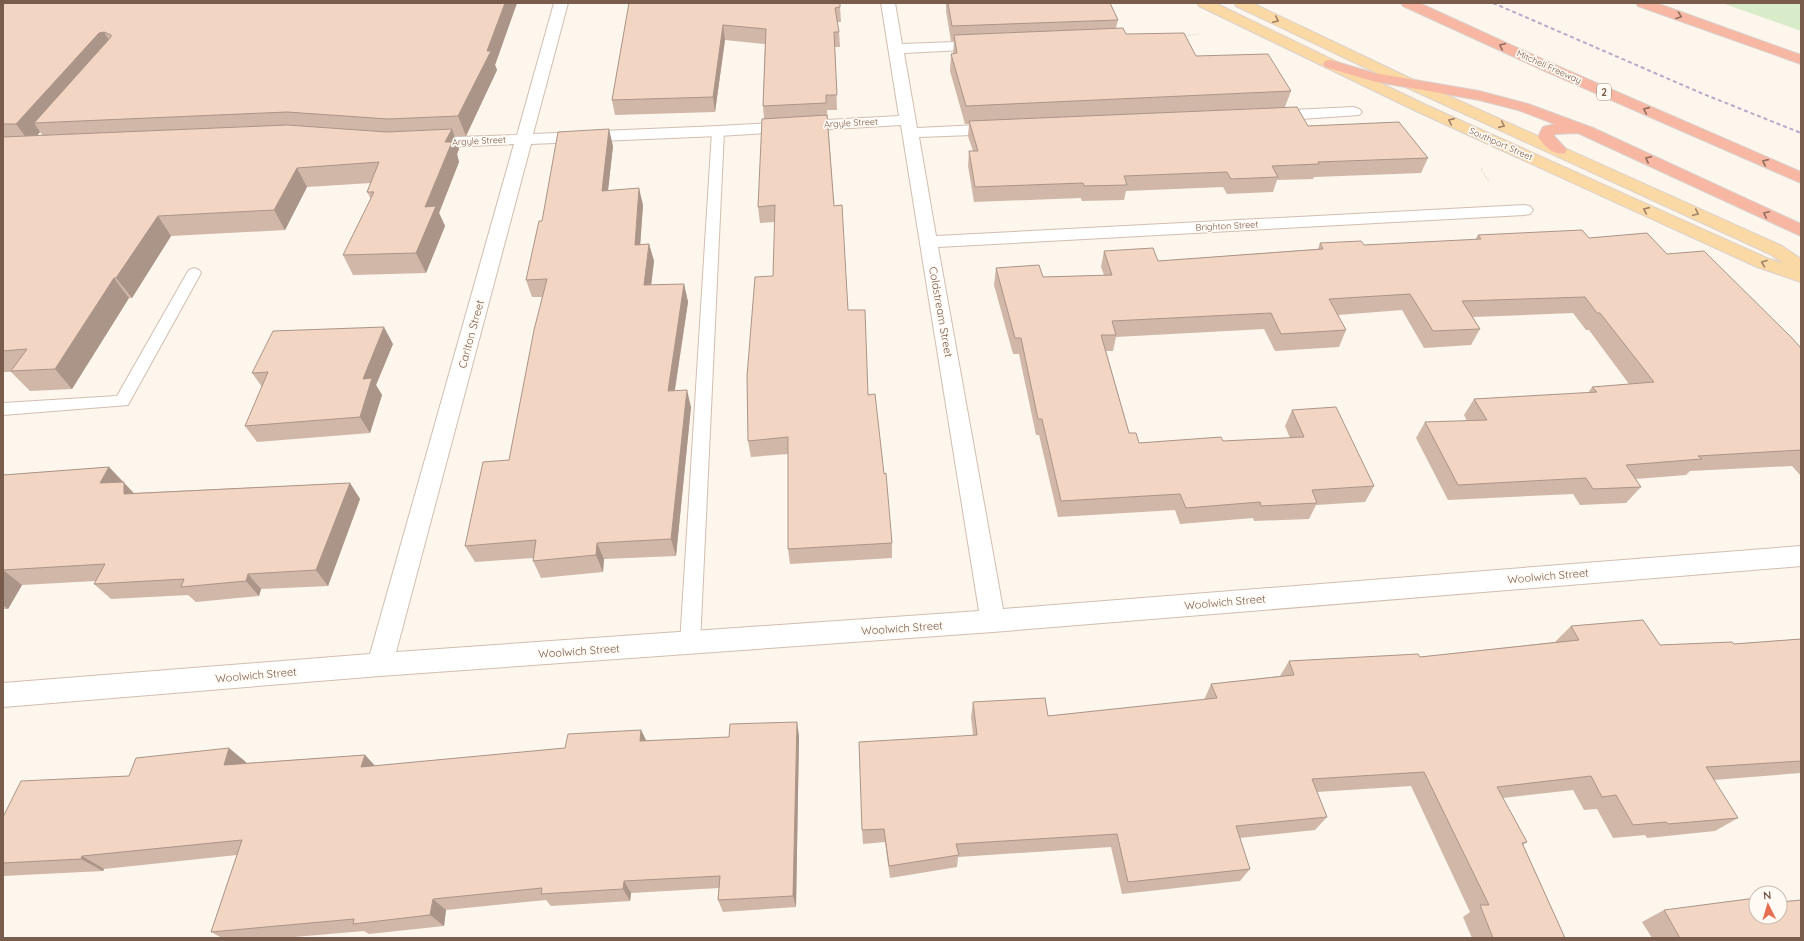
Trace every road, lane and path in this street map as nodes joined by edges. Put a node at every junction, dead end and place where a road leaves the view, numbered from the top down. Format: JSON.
{"nodes":[{"id":1,"x":561,"y":3,"type":"edge"},
{"id":2,"x":888,"y":3,"type":"edge"},
{"id":3,"x":1204,"y":3,"type":"edge"},
{"id":4,"x":1241,"y":3,"type":"edge"},
{"id":5,"x":1408,"y":3,"type":"edge"},
{"id":6,"x":1643,"y":3,"type":"edge"},
{"id":7,"x":998,"y":45,"type":"edge"},
{"id":8,"x":896,"y":49,"type":"junction"},
{"id":9,"x":1801,"y":60,"type":"edge"},
{"id":10,"x":1330,"y":64,"type":"junction"},
{"id":11,"x":1415,"y":86,"type":"junction"},
{"id":12,"x":1354,"y":112,"type":"dead end"},
{"id":13,"x":1258,"y":117,"type":"edge"},
{"id":14,"x":909,"y":126,"type":"junction"},
{"id":15,"x":1011,"y":128,"type":"edge"},
{"id":16,"x":718,"y":130,"type":"junction"},
{"id":17,"x":1587,"y":131,"type":"junction"},
{"id":18,"x":524,"y":138,"type":"junction"},
{"id":19,"x":410,"y":144,"type":"edge"},
{"id":20,"x":1559,"y":150,"type":"junction"},
{"id":21,"x":1801,"y":178,"type":"edge"},
{"id":22,"x":1524,"y":210,"type":"dead end"},
{"id":23,"x":1801,"y":231,"type":"edge"},
{"id":24,"x":929,"y":242,"type":"junction"},
{"id":25,"x":1801,"y":268,"type":"edge"},
{"id":26,"x":194,"y":273,"type":"dead end"},
{"id":27,"x":1801,"y":276,"type":"edge"},
{"id":28,"x":3,"y":408,"type":"edge"},
{"id":29,"x":1801,"y":556,"type":"edge"},
{"id":30,"x":993,"y":621,"type":"junction"},
{"id":31,"x":690,"y":644,"type":"junction"},
{"id":32,"x":380,"y":665,"type":"junction"},
{"id":33,"x":3,"y":695,"type":"edge"}],
"edges":[{"from":1,"to":18,"type":"street","name":"Carlton Street"},
{"from":2,"to":8,"type":"street","name":"Coldstream Street"},
{"from":3,"to":10,"type":"main road","name":"Southport Street"},
{"from":4,"to":11,"type":"main road","name":"Southport Street","one_way":true},
{"from":21,"to":5,"type":"highway","name":"Mitchell Freeway","number":"2","one_way":true},
{"from":6,"to":9,"type":"highway","one_way":true},
{"from":7,"to":8,"type":"street"},
{"from":8,"to":14,"type":"street","name":"Coldstream Street"},
{"from":10,"to":11,"type":"highway"},
{"from":27,"to":10,"type":"main road","name":"Southport Street","one_way":true},
{"from":11,"to":17,"type":"highway"},
{"from":11,"to":20,"type":"main road","name":"Southport Street","one_way":true},
{"from":12,"to":13,"type":"street"},
{"from":14,"to":15,"type":"street","name":"Argyle Street"},
{"from":14,"to":16,"type":"street","name":"Argyle Street"},
{"from":14,"to":24,"type":"street","name":"Coldstream Street"},
{"from":16,"to":18,"type":"street","name":"Argyle Street"},
{"from":16,"to":31,"type":"lane"},
{"from":17,"to":20,"type":"highway"},
{"from":23,"to":17,"type":"highway","one_way":true},
{"from":18,"to":19,"type":"street","name":"Argyle Street"},
{"from":18,"to":32,"type":"street","name":"Carlton Street"},
{"from":20,"to":25,"type":"main road","name":"Southport Street","one_way":true},
{"from":22,"to":24,"type":"street","name":"Brighton Street"},
{"from":24,"to":30,"type":"street","name":"Coldstream Street"},
{"from":26,"to":28,"type":"lane"},
{"from":29,"to":30,"type":"street","name":"Woolwich Street"},
{"from":30,"to":31,"type":"street","name":"Woolwich Street"},
{"from":31,"to":32,"type":"street","name":"Woolwich Street"},
{"from":32,"to":33,"type":"street","name":"Woolwich Street"}]}
